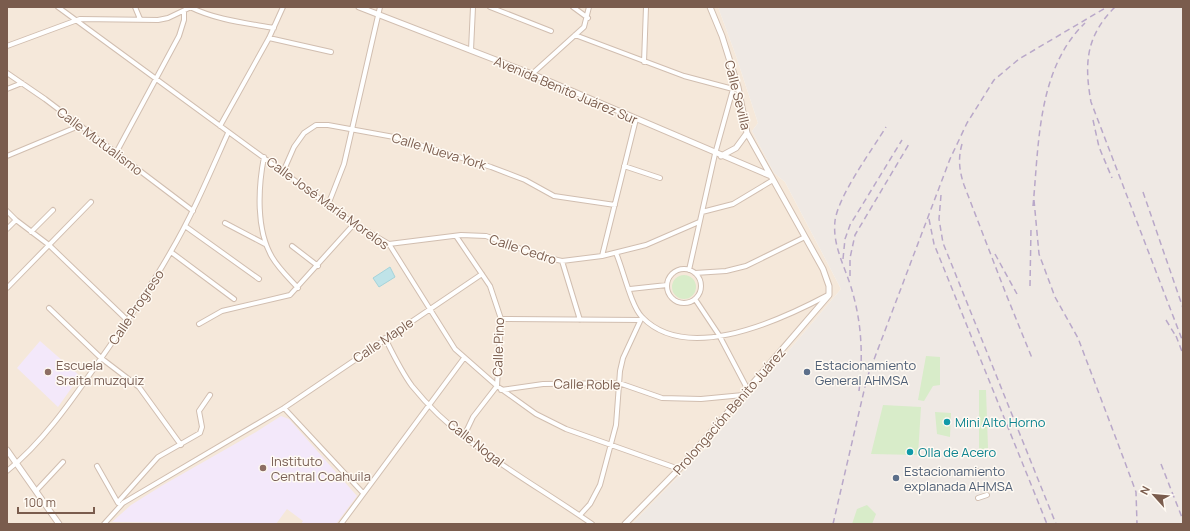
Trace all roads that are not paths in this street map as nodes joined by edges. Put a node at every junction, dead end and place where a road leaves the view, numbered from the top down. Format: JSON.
{"nodes":[{"id":1,"x":58,"y":7,"type":"edge"},
{"id":2,"x":135,"y":7,"type":"edge"},
{"id":3,"x":191,"y":7,"type":"edge"},
{"id":4,"x":283,"y":7,"type":"edge"},
{"id":5,"x":359,"y":7,"type":"edge"},
{"id":6,"x":380,"y":7,"type":"edge"},
{"id":7,"x":473,"y":7,"type":"edge"},
{"id":8,"x":490,"y":7,"type":"edge"},
{"id":9,"x":573,"y":7,"type":"edge"},
{"id":10,"x":589,"y":7,"type":"edge"},
{"id":11,"x":646,"y":7,"type":"edge"},
{"id":12,"x":710,"y":7,"type":"edge"},
{"id":13,"x":184,"y":12,"type":"junction"},
{"id":14,"x":378,"y":15,"type":"junction"},
{"id":15,"x":588,"y":18,"type":"junction"},
{"id":16,"x":140,"y":19,"type":"junction"},
{"id":17,"x":75,"y":20,"type":"junction"},
{"id":18,"x":274,"y":28,"type":"junction"},
{"id":19,"x":551,"y":31,"type":"dead end"},
{"id":20,"x":575,"y":35,"type":"junction"},
{"id":21,"x":269,"y":38,"type":"junction"},
{"id":22,"x":7,"y":46,"type":"edge"},
{"id":23,"x":471,"y":50,"type":"junction"},
{"id":24,"x":331,"y":52,"type":"dead end"},
{"id":25,"x":644,"y":62,"type":"junction"},
{"id":26,"x":7,"y":73,"type":"edge"},
{"id":27,"x":532,"y":74,"type":"junction"},
{"id":28,"x":156,"y":78,"type":"junction"},
{"id":29,"x":22,"y":83,"type":"junction"},
{"id":30,"x":736,"y":88,"type":"junction"},
{"id":31,"x":7,"y":89,"type":"edge"},
{"id":32,"x":636,"y":119,"type":"junction"},
{"id":33,"x":79,"y":126,"type":"junction"},
{"id":34,"x":220,"y":126,"type":"junction"},
{"id":35,"x":352,"y":129,"type":"junction"},
{"id":36,"x":228,"y":133,"type":"junction"},
{"id":37,"x":747,"y":133,"type":"junction"},
{"id":38,"x":116,"y":153,"type":"junction"},
{"id":39,"x":718,"y":155,"type":"junction"},
{"id":40,"x":7,"y":156,"type":"edge"},
{"id":41,"x":264,"y":157,"type":"junction"},
{"id":42,"x":624,"y":166,"type":"junction"},
{"id":43,"x":282,"y":172,"type":"junction"},
{"id":44,"x":660,"y":178,"type":"dead end"},
{"id":45,"x":772,"y":178,"type":"junction"},
{"id":46,"x":91,"y":202,"type":"dead end"},
{"id":47,"x":328,"y":205,"type":"junction"},
{"id":48,"x":615,"y":205,"type":"junction"},
{"id":49,"x":53,"y":210,"type":"dead end"},
{"id":50,"x":193,"y":210,"type":"junction"},
{"id":51,"x":7,"y":211,"type":"edge"},
{"id":52,"x":702,"y":212,"type":"junction"},
{"id":53,"x":16,"y":220,"type":"junction"},
{"id":54,"x":699,"y":222,"type":"junction"},
{"id":55,"x":224,"y":223,"type":"dead end"},
{"id":56,"x":354,"y":224,"type":"junction"},
{"id":57,"x":185,"y":226,"type":"junction"},
{"id":58,"x":7,"y":229,"type":"edge"},
{"id":59,"x":31,"y":232,"type":"junction"},
{"id":60,"x":456,"y":236,"type":"junction"},
{"id":61,"x":805,"y":237,"type":"junction"},
{"id":62,"x":265,"y":244,"type":"junction"},
{"id":63,"x":389,"y":244,"type":"junction"},
{"id":64,"x":50,"y":245,"type":"junction"},
{"id":65,"x":292,"y":246,"type":"dead end"},
{"id":66,"x":171,"y":252,"type":"junction"},
{"id":67,"x":616,"y":253,"type":"junction"},
{"id":68,"x":602,"y":256,"type":"junction"},
{"id":69,"x":562,"y":261,"type":"junction"},
{"id":70,"x":318,"y":266,"type":"junction"},
{"id":71,"x":689,"y":270,"type":"junction"},
{"id":72,"x":695,"y":273,"type":"junction"},
{"id":73,"x":482,"y":274,"type":"junction"},
{"id":74,"x":259,"y":279,"type":"dead end"},
{"id":75,"x":667,"y":285,"type":"junction"},
{"id":76,"x":7,"y":288,"type":"edge"},
{"id":77,"x":298,"y":288,"type":"junction"},
{"id":78,"x":630,"y":289,"type":"junction"},
{"id":79,"x":829,"y":295,"type":"junction"},
{"id":80,"x":234,"y":299,"type":"dead end"},
{"id":81,"x":695,"y":299,"type":"junction"},
{"id":82,"x":49,"y":308,"type":"dead end"},
{"id":83,"x":430,"y":308,"type":"junction"},
{"id":84,"x":501,"y":319,"type":"junction"},
{"id":85,"x":641,"y":319,"type":"junction"},
{"id":86,"x":127,"y":320,"type":"junction"},
{"id":87,"x":580,"y":320,"type":"junction"},
{"id":88,"x":199,"y":324,"type":"dead end"},
{"id":89,"x":719,"y":335,"type":"junction"},
{"id":90,"x":385,"y":338,"type":"junction"},
{"id":91,"x":101,"y":358,"type":"junction"},
{"id":92,"x":464,"y":358,"type":"junction"},
{"id":93,"x":619,"y":383,"type":"junction"},
{"id":94,"x":497,"y":386,"type":"junction"},
{"id":95,"x":501,"y":390,"type":"junction"},
{"id":96,"x":748,"y":390,"type":"junction"},
{"id":97,"x":210,"y":395,"type":"dead end"},
{"id":98,"x":743,"y":395,"type":"junction"},
{"id":99,"x":429,"y":406,"type":"junction"},
{"id":100,"x":284,"y":408,"type":"junction"},
{"id":101,"x":464,"y":436,"type":"junction"},
{"id":102,"x":180,"y":445,"type":"junction"},
{"id":103,"x":611,"y":446,"type":"junction"},
{"id":104,"x":7,"y":450,"type":"edge"},
{"id":105,"x":64,"y":462,"type":"dead end"},
{"id":106,"x":16,"y":464,"type":"junction"},
{"id":107,"x":97,"y":466,"type":"dead end"},
{"id":108,"x":679,"y":469,"type":"junction"},
{"id":109,"x":7,"y":471,"type":"edge"},
{"id":110,"x":976,"y":471,"type":"dead end"},
{"id":111,"x":981,"y":471,"type":"dead end"},
{"id":112,"x":36,"y":491,"type":"junction"},
{"id":113,"x":364,"y":493,"type":"junction"},
{"id":114,"x":987,"y":495,"type":"dead end"},
{"id":115,"x":978,"y":498,"type":"dead end"},
{"id":116,"x":119,"y":504,"type":"junction"},
{"id":117,"x":580,"y":516,"type":"junction"},
{"id":118,"x":59,"y":524,"type":"edge"},
{"id":119,"x":104,"y":524,"type":"edge"},
{"id":120,"x":341,"y":524,"type":"edge"},
{"id":121,"x":592,"y":524,"type":"edge"},
{"id":122,"x":625,"y":524,"type":"edge"}],
"edges":[{"from":1,"to":17,"type":"street","name":"Calle José María Morelos"},
{"from":2,"to":16,"type":"street"},
{"from":3,"to":13,"type":"street"},
{"from":3,"to":18,"type":"street"},
{"from":4,"to":18,"type":"street"},
{"from":5,"to":14,"type":"street","name":"Avenida Benito Juárez Sur"},
{"from":6,"to":14,"type":"street"},
{"from":7,"to":23,"type":"street"},
{"from":8,"to":19,"type":"street"},
{"from":9,"to":15,"type":"street"},
{"from":10,"to":15,"type":"street"},
{"from":11,"to":25,"type":"street"},
{"from":12,"to":30,"type":"street","name":"Calle Sevilla"},
{"from":13,"to":16,"type":"street"},
{"from":13,"to":28,"type":"street"},
{"from":14,"to":23,"type":"street","name":"Avenida Benito Juárez Sur"},
{"from":14,"to":35,"type":"street"},
{"from":15,"to":20,"type":"street"},
{"from":16,"to":17,"type":"street"},
{"from":17,"to":22,"type":"street"},
{"from":17,"to":28,"type":"street","name":"Calle José María Morelos"},
{"from":18,"to":21,"type":"street"},
{"from":20,"to":25,"type":"street"},
{"from":20,"to":27,"type":"street"},
{"from":21,"to":24,"type":"street"},
{"from":21,"to":34,"type":"street"},
{"from":23,"to":27,"type":"street","name":"Avenida Benito Juárez Sur"},
{"from":25,"to":30,"type":"street"},
{"from":26,"to":29,"type":"street","name":"Calle Mutualismo"},
{"from":27,"to":32,"type":"street","name":"Avenida Benito Juárez Sur"},
{"from":28,"to":34,"type":"street","name":"Calle José María Morelos"},
{"from":28,"to":38,"type":"street"},
{"from":29,"to":31,"type":"street"},
{"from":29,"to":33,"type":"street","name":"Calle Mutualismo"},
{"from":30,"to":37,"type":"street","name":"Calle Sevilla"},
{"from":30,"to":39,"type":"street"},
{"from":32,"to":39,"type":"street","name":"Avenida Benito Juárez Sur"},
{"from":32,"to":42,"type":"street"},
{"from":33,"to":38,"type":"street","name":"Calle Mutualismo"},
{"from":33,"to":40,"type":"street"},
{"from":34,"to":36,"type":"street","name":"Calle José María Morelos"},
{"from":35,"to":43,"type":"street","name":"Calle Nueva York"},
{"from":35,"to":47,"type":"street"},
{"from":35,"to":48,"type":"street","name":"Calle Nueva York"},
{"from":36,"to":41,"type":"street","name":"Calle José María Morelos"},
{"from":36,"to":50,"type":"street","name":"Calle Progreso"},
{"from":37,"to":39,"type":"street"},
{"from":37,"to":45,"type":"street","name":"Calle Sevilla"},
{"from":38,"to":50,"type":"street","name":"Calle Mutualismo"},
{"from":39,"to":45,"type":"street","name":"Avenida Benito Juárez Sur"},
{"from":39,"to":52,"type":"street"},
{"from":41,"to":43,"type":"street","name":"Calle José María Morelos"},
{"from":41,"to":62,"type":"street"},
{"from":42,"to":44,"type":"street"},
{"from":42,"to":48,"type":"street"},
{"from":43,"to":47,"type":"street","name":"Calle José María Morelos"},
{"from":45,"to":52,"type":"street"},
{"from":45,"to":61,"type":"street"},
{"from":46,"to":64,"type":"street"},
{"from":47,"to":56,"type":"street","name":"Calle José María Morelos"},
{"from":48,"to":68,"type":"street"},
{"from":49,"to":59,"type":"street"},
{"from":50,"to":57,"type":"street","name":"Calle Progreso"},
{"from":51,"to":53,"type":"street"},
{"from":52,"to":54,"type":"street"},
{"from":53,"to":58,"type":"street"},
{"from":53,"to":59,"type":"street"},
{"from":54,"to":67,"type":"street","name":"Calle Cedro"},
{"from":54,"to":71,"type":"street"},
{"from":55,"to":62,"type":"street"},
{"from":56,"to":63,"type":"street","name":"Calle José María Morelos"},
{"from":56,"to":70,"type":"street"},
{"from":57,"to":66,"type":"street","name":"Calle Progreso"},
{"from":57,"to":74,"type":"street"},
{"from":59,"to":64,"type":"street"},
{"from":60,"to":63,"type":"street","name":"Calle Cedro"},
{"from":60,"to":69,"type":"street","name":"Calle Cedro"},
{"from":60,"to":73,"type":"street","name":"Calle Pino"},
{"from":61,"to":72,"type":"street"},
{"from":61,"to":79,"type":"street"},
{"from":62,"to":77,"type":"street"},
{"from":63,"to":83,"type":"street","name":"Calle José María Morelos"},
{"from":64,"to":76,"type":"street"},
{"from":64,"to":86,"type":"street"},
{"from":65,"to":70,"type":"street"},
{"from":66,"to":80,"type":"street"},
{"from":66,"to":86,"type":"street","name":"Calle Progreso"},
{"from":67,"to":68,"type":"street","name":"Calle Cedro"},
{"from":67,"to":78,"type":"street"},
{"from":68,"to":69,"type":"street","name":"Calle Cedro"},
{"from":69,"to":87,"type":"street"},
{"from":70,"to":77,"type":"street"},
{"from":71,"to":72,"type":"street"},
{"from":71,"to":75,"type":"street"},
{"from":72,"to":81,"type":"street"},
{"from":73,"to":83,"type":"street","name":"Calle Maple"},
{"from":73,"to":84,"type":"street","name":"Calle Pino"},
{"from":75,"to":78,"type":"street"},
{"from":75,"to":81,"type":"street"},
{"from":77,"to":88,"type":"street"},
{"from":78,"to":85,"type":"street"},
{"from":79,"to":89,"type":"street"},
{"from":79,"to":96,"type":"street","name":"Prolongación Benito Juárez"},
{"from":81,"to":89,"type":"street"},
{"from":82,"to":91,"type":"street"},
{"from":83,"to":90,"type":"street","name":"Calle Maple"},
{"from":83,"to":92,"type":"street","name":"Calle José María Morelos"},
{"from":84,"to":87,"type":"street"},
{"from":84,"to":94,"type":"street","name":"Calle Pino"},
{"from":85,"to":87,"type":"street"},
{"from":85,"to":89,"type":"street"},
{"from":85,"to":93,"type":"street"},
{"from":86,"to":91,"type":"street","name":"Calle Progreso"},
{"from":89,"to":96,"type":"street"},
{"from":90,"to":99,"type":"street","name":"Calle Nogal"},
{"from":90,"to":100,"type":"street","name":"Calle Maple"},
{"from":91,"to":102,"type":"street"},
{"from":91,"to":106,"type":"street","name":"Calle Progreso"},
{"from":92,"to":94,"type":"street","name":"Calle José María Morelos"},
{"from":92,"to":99,"type":"street"},
{"from":93,"to":95,"type":"street","name":"Calle Roble"},
{"from":93,"to":98,"type":"street","name":"Calle Roble"},
{"from":93,"to":103,"type":"street"},
{"from":94,"to":95,"type":"street","name":"Calle José María Morelos"},
{"from":94,"to":101,"type":"street","name":"Calle Pino"},
{"from":95,"to":103,"type":"street","name":"Calle José María Morelos"},
{"from":96,"to":98,"type":"street","name":"Prolongación Benito Juárez"},
{"from":97,"to":102,"type":"street"},
{"from":98,"to":108,"type":"street","name":"Prolongación Benito Juárez"},
{"from":99,"to":101,"type":"street","name":"Calle Nogal"},
{"from":99,"to":113,"type":"street"},
{"from":100,"to":113,"type":"street"},
{"from":100,"to":116,"type":"street","name":"Calle Maple"},
{"from":101,"to":117,"type":"street","name":"Calle Nogal"},
{"from":102,"to":116,"type":"street"},
{"from":103,"to":108,"type":"street","name":"Calle José María Morelos"},
{"from":103,"to":117,"type":"street"},
{"from":104,"to":106,"type":"street"},
{"from":105,"to":112,"type":"street"},
{"from":106,"to":109,"type":"street","name":"Calle Progreso"},
{"from":106,"to":112,"type":"street"},
{"from":107,"to":116,"type":"street"},
{"from":108,"to":122,"type":"street","name":"Prolongación Benito Juárez"},
{"from":110,"to":111,"type":"street"},
{"from":112,"to":118,"type":"street"},
{"from":113,"to":120,"type":"street"},
{"from":114,"to":115,"type":"street"},
{"from":116,"to":119,"type":"street"},
{"from":117,"to":121,"type":"street","name":"Calle Nogal"}]}
